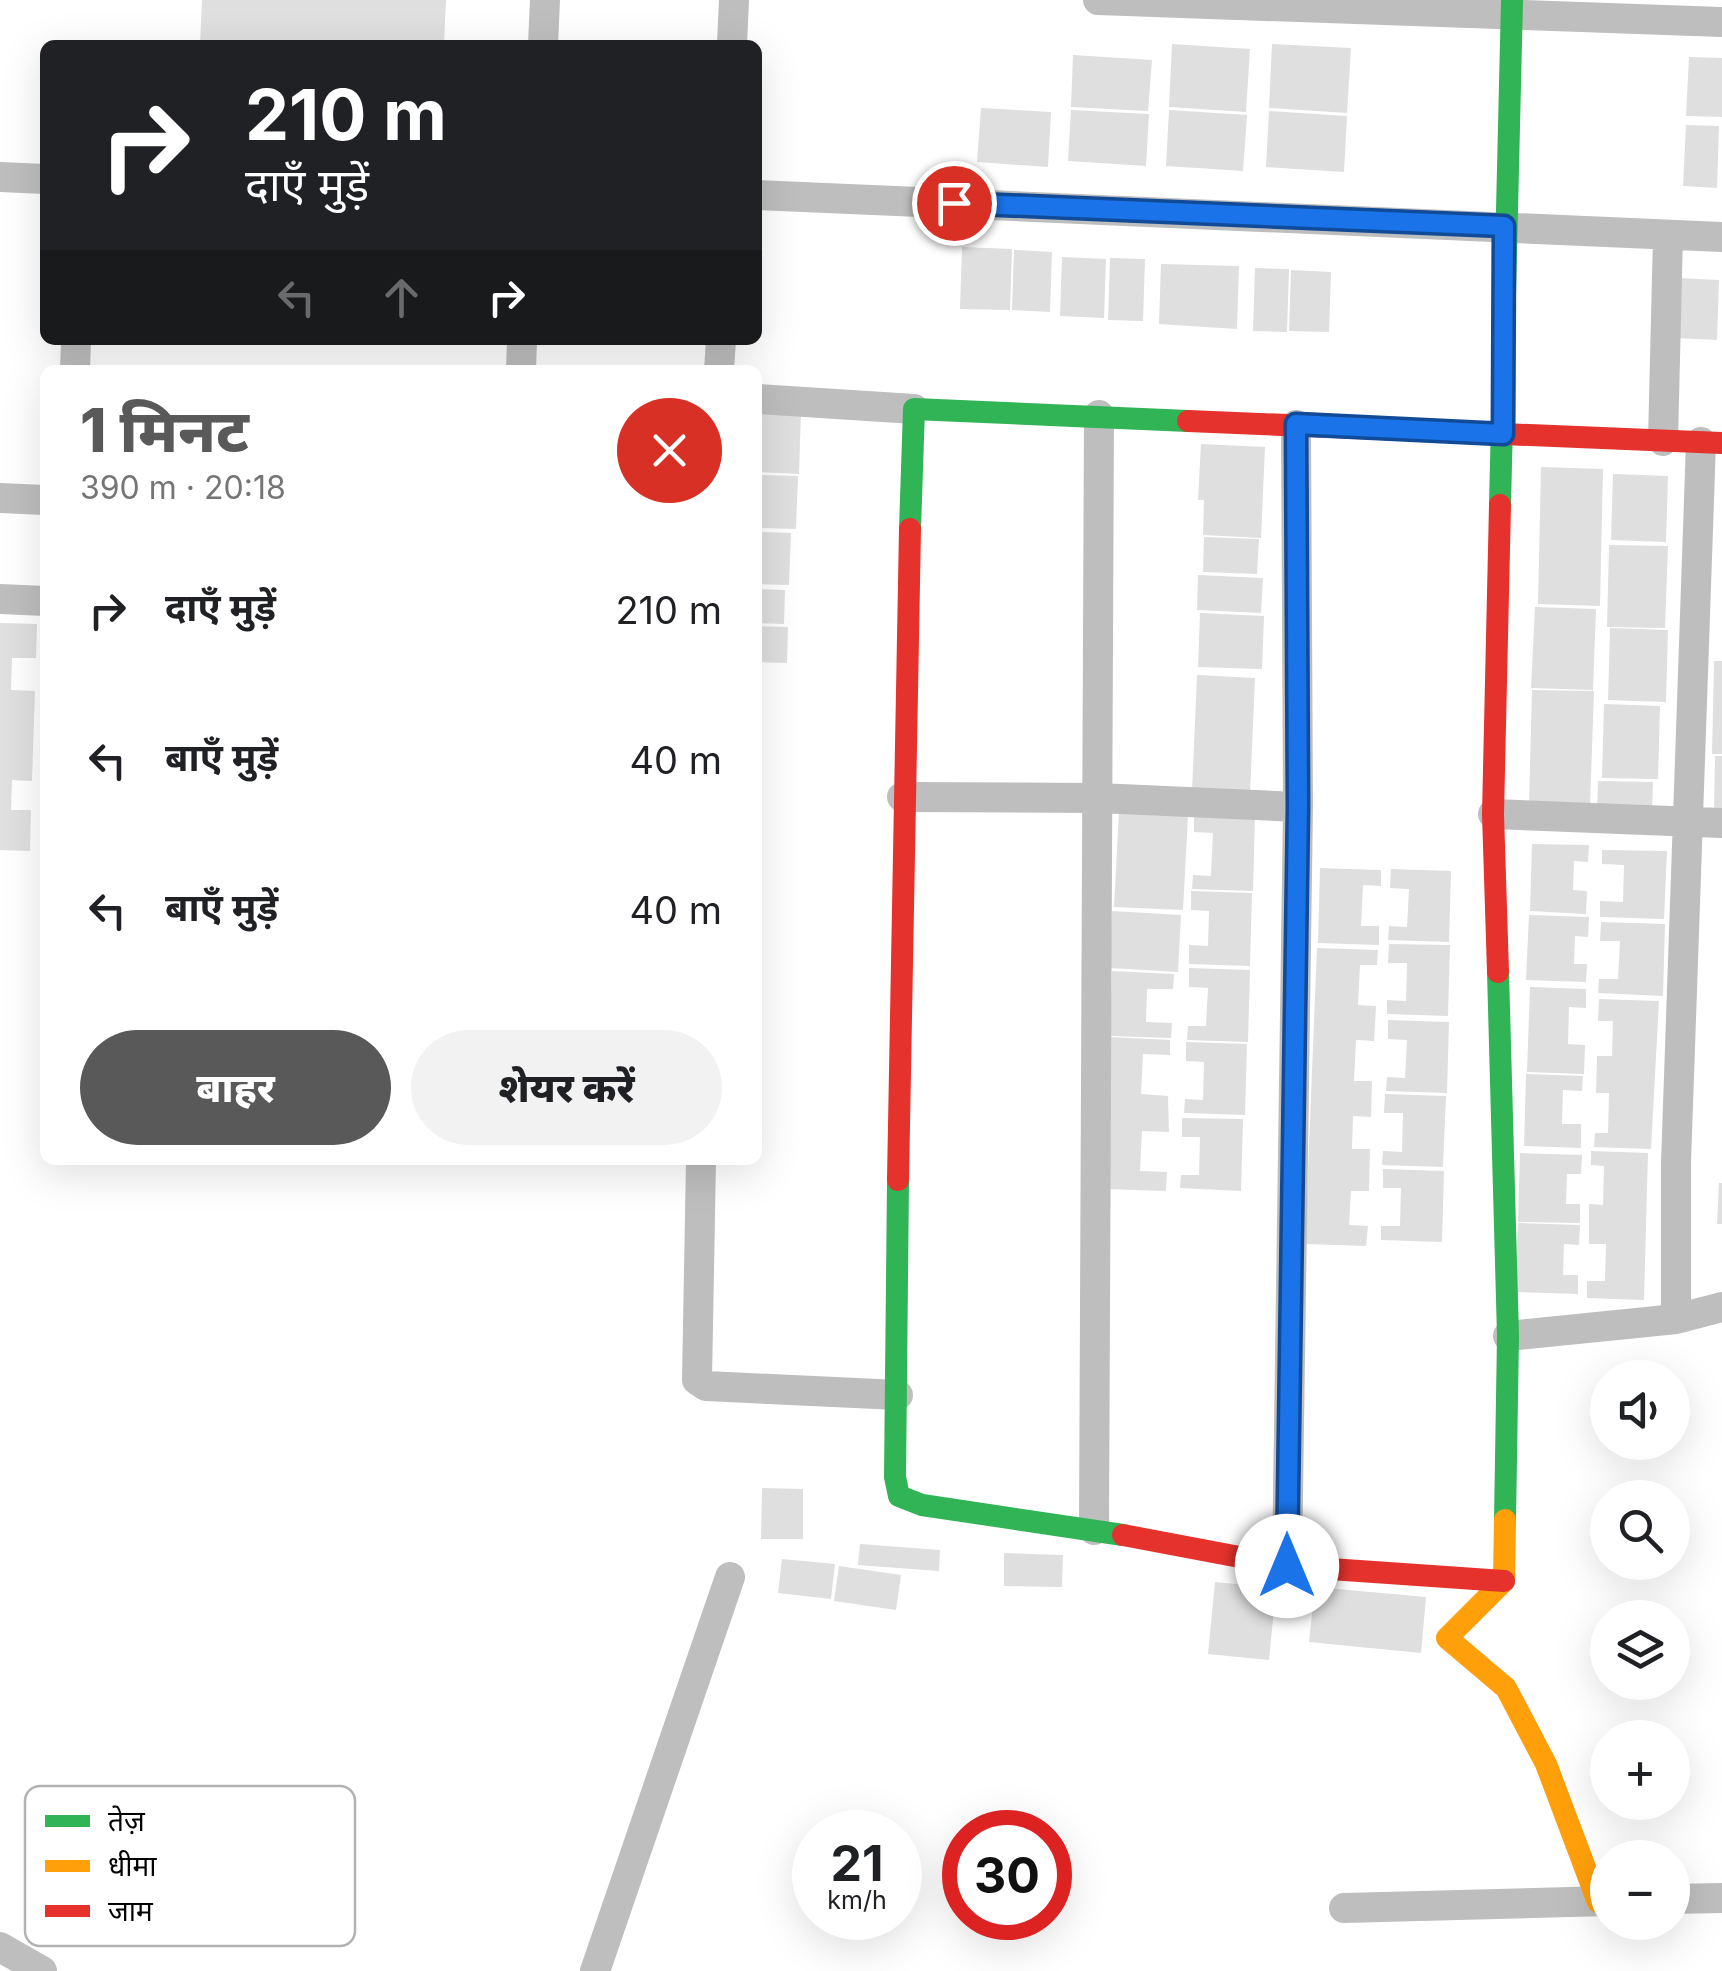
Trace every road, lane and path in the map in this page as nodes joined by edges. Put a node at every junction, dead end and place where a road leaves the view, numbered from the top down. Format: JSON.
{"nodes":[{"id":1,"x":545,"y":0,"type":"edge"},
{"id":2,"x":734,"y":0,"type":"edge"},
{"id":3,"x":1098,"y":0,"type":"edge"},
{"id":4,"x":1128,"y":0,"type":"edge"},
{"id":5,"x":1308,"y":2,"type":"edge"},
{"id":6,"x":1512,"y":7,"type":"edge"},
{"id":7,"x":1722,"y":14,"type":"edge"},
{"id":8,"x":1722,"y":22,"type":"edge"},
{"id":9,"x":543,"y":40,"type":"edge"},
{"id":10,"x":732,"y":40,"type":"edge"},
{"id":11,"x":0,"y":177,"type":"edge"},
{"id":12,"x":40,"y":178,"type":"edge"},
{"id":13,"x":762,"y":195,"type":"edge"},
{"id":14,"x":1504,"y":226,"type":"junction"},
{"id":15,"x":1668,"y":236,"type":"junction"},
{"id":16,"x":1722,"y":237,"type":"edge"},
{"id":17,"x":762,"y":399,"type":"edge"},
{"id":18,"x":914,"y":408,"type":"junction"},
{"id":19,"x":1099,"y":415,"type":"junction"},
{"id":20,"x":1296,"y":424,"type":"junction"},
{"id":21,"x":1503,"y":434,"type":"junction"},
{"id":22,"x":1663,"y":441,"type":"junction"},
{"id":23,"x":1711,"y":442,"type":"edge"},
{"id":24,"x":0,"y":498,"type":"edge"},
{"id":25,"x":40,"y":500,"type":"edge"},
{"id":26,"x":0,"y":599,"type":"edge"},
{"id":27,"x":40,"y":602,"type":"edge"},
{"id":28,"x":902,"y":797,"type":"junction"},
{"id":29,"x":1098,"y":798,"type":"junction"},
{"id":30,"x":1298,"y":807,"type":"junction"},
{"id":31,"x":1493,"y":814,"type":"junction"},
{"id":32,"x":1688,"y":822,"type":"junction"},
{"id":33,"x":1722,"y":824,"type":"edge"},
{"id":34,"x":701,"y":1165,"type":"edge"},
{"id":35,"x":1722,"y":1307,"type":"edge"},
{"id":36,"x":1676,"y":1318,"type":"junction"},
{"id":37,"x":1508,"y":1336,"type":"junction"},
{"id":38,"x":898,"y":1395,"type":"junction"},
{"id":39,"x":1094,"y":1530,"type":"junction"},
{"id":40,"x":1287,"y":1566,"type":"junction"},
{"id":41,"x":730,"y":1577,"type":"dead end"},
{"id":42,"x":1504,"y":1581,"type":"junction"},
{"id":43,"x":1590,"y":1871,"type":"edge"},
{"id":44,"x":1722,"y":1898,"type":"edge"},
{"id":45,"x":1690,"y":1899,"type":"edge"},
{"id":46,"x":1590,"y":1902,"type":"edge"},
{"id":47,"x":1344,"y":1908,"type":"dead end"},
{"id":48,"x":0,"y":1947,"type":"edge"},
{"id":49,"x":42,"y":1971,"type":"edge"},
{"id":50,"x":595,"y":1971,"type":"edge"}],
"edges":[{"from":1,"to":9,"type":"street"},
{"from":2,"to":10,"type":"street"},
{"from":3,"to":4,"type":"street"},
{"from":4,"to":5,"type":"street"},
{"from":5,"to":6,"type":"street"},
{"from":6,"to":8,"type":"street"},
{"from":6,"to":14,"type":"street"},
{"from":7,"to":8,"type":"street"},
{"from":11,"to":12,"type":"street"},
{"from":13,"to":14,"type":"street"},
{"from":14,"to":15,"type":"street"},
{"from":14,"to":21,"type":"street"},
{"from":15,"to":16,"type":"street"},
{"from":15,"to":22,"type":"street"},
{"from":17,"to":18,"type":"street"},
{"from":18,"to":19,"type":"street"},
{"from":18,"to":28,"type":"street"},
{"from":19,"to":20,"type":"street"},
{"from":19,"to":29,"type":"street"},
{"from":20,"to":21,"type":"street"},
{"from":20,"to":30,"type":"street"},
{"from":21,"to":22,"type":"street"},
{"from":21,"to":31,"type":"street"},
{"from":22,"to":23,"type":"street"},
{"from":23,"to":32,"type":"street"},
{"from":24,"to":25,"type":"street"},
{"from":26,"to":27,"type":"street"},
{"from":28,"to":29,"type":"street"},
{"from":28,"to":38,"type":"street"},
{"from":29,"to":30,"type":"street"},
{"from":29,"to":39,"type":"street"},
{"from":30,"to":40,"type":"street"},
{"from":31,"to":32,"type":"street"},
{"from":31,"to":37,"type":"street"},
{"from":32,"to":33,"type":"street"},
{"from":32,"to":36,"type":"street"},
{"from":34,"to":38,"type":"street"},
{"from":35,"to":36,"type":"street"},
{"from":36,"to":37,"type":"street"},
{"from":37,"to":42,"type":"street"},
{"from":38,"to":39,"type":"street"},
{"from":39,"to":40,"type":"street"},
{"from":40,"to":42,"type":"street"},
{"from":41,"to":50,"type":"street"},
{"from":42,"to":43,"type":"street"},
{"from":44,"to":45,"type":"street"},
{"from":46,"to":47,"type":"street"},
{"from":48,"to":49,"type":"street"}]}
